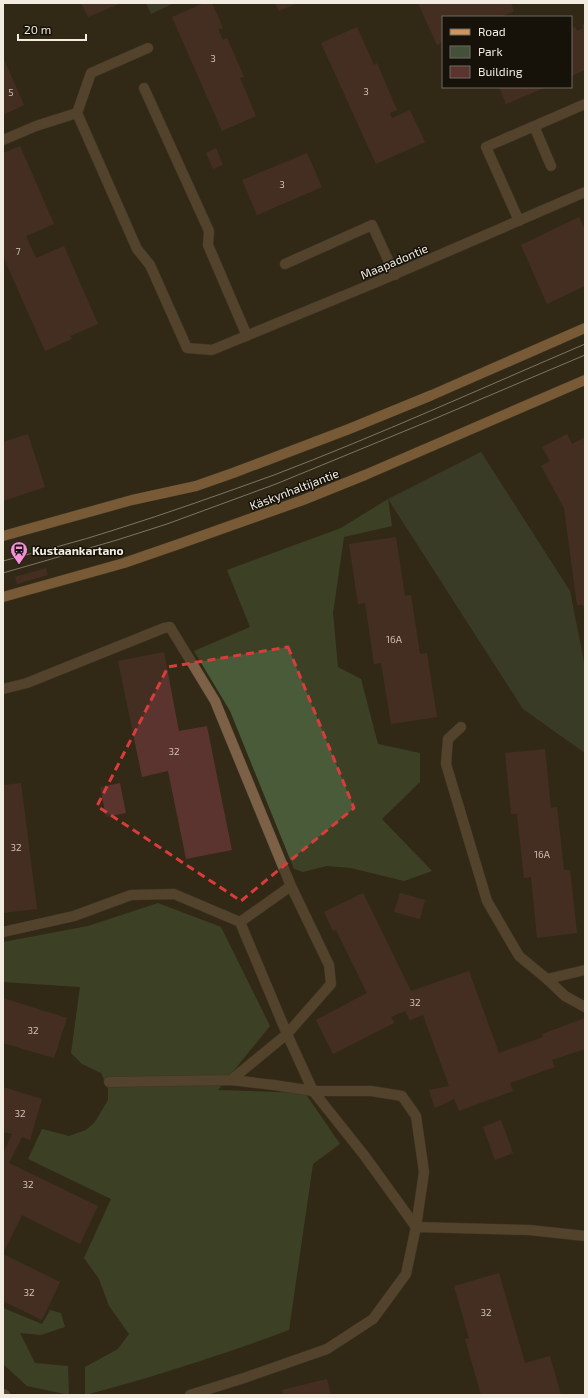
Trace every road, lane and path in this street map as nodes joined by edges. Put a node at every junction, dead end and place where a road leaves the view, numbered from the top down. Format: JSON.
{"nodes":[{"id":1,"x":148,"y":48,"type":"dead end"},
{"id":2,"x":144,"y":88,"type":"dead end"},
{"id":3,"x":585,"y":104,"type":"edge"},
{"id":4,"x":77,"y":113,"type":"junction"},
{"id":5,"x":534,"y":126,"type":"junction"},
{"id":6,"x":3,"y":140,"type":"edge"},
{"id":7,"x":551,"y":166,"type":"dead end"},
{"id":8,"x":585,"y":192,"type":"edge"},
{"id":9,"x":519,"y":221,"type":"junction"},
{"id":10,"x":285,"y":264,"type":"dead end"},
{"id":11,"x":395,"y":274,"type":"junction"},
{"id":12,"x":585,"y":328,"type":"edge"},
{"id":13,"x":247,"y":336,"type":"junction"},
{"id":14,"x":585,"y":380,"type":"edge"},
{"id":15,"x":3,"y":536,"type":"edge"},
{"id":16,"x":3,"y":597,"type":"edge"},
{"id":17,"x":3,"y":689,"type":"edge"},
{"id":18,"x":461,"y":727,"type":"dead end"},
{"id":19,"x":291,"y":886,"type":"junction"},
{"id":20,"x":240,"y":922,"type":"junction"},
{"id":21,"x":3,"y":932,"type":"edge"},
{"id":22,"x":585,"y":970,"type":"edge"},
{"id":23,"x":547,"y":979,"type":"junction"},
{"id":24,"x":585,"y":1007,"type":"edge"},
{"id":25,"x":287,"y":1034,"type":"junction"},
{"id":26,"x":231,"y":1080,"type":"junction"},
{"id":27,"x":108,"y":1082,"type":"dead end"},
{"id":28,"x":313,"y":1092,"type":"junction"},
{"id":29,"x":416,"y":1227,"type":"junction"},
{"id":30,"x":585,"y":1236,"type":"edge"},
{"id":31,"x":190,"y":1395,"type":"edge"}],
"edges":[{"from":1,"to":4,"type":"street"},
{"from":2,"to":13,"type":"street"},
{"from":3,"to":5,"type":"street"},
{"from":4,"to":6,"type":"street"},
{"from":4,"to":13,"type":"street","name":"Maapadontie"},
{"from":5,"to":7,"type":"street"},
{"from":5,"to":9,"type":"street"},
{"from":8,"to":9,"type":"street","name":"Maapadontie"},
{"from":9,"to":11,"type":"street","name":"Maapadontie"},
{"from":10,"to":11,"type":"street"},
{"from":11,"to":13,"type":"street","name":"Maapadontie"},
{"from":12,"to":15,"type":"main road"},
{"from":14,"to":16,"type":"main road","name":"Käskynhaltijantie"},
{"from":17,"to":19,"type":"street"},
{"from":18,"to":23,"type":"street"},
{"from":19,"to":20,"type":"street"},
{"from":19,"to":25,"type":"street"},
{"from":20,"to":21,"type":"street"},
{"from":20,"to":25,"type":"street"},
{"from":22,"to":23,"type":"street"},
{"from":23,"to":24,"type":"street"},
{"from":25,"to":26,"type":"street"},
{"from":25,"to":28,"type":"street"},
{"from":26,"to":27,"type":"street"},
{"from":26,"to":28,"type":"street"},
{"from":28,"to":29,"type":"street"},
{"from":28,"to":29,"type":"street"},
{"from":29,"to":30,"type":"street"},
{"from":29,"to":31,"type":"street"}]}
